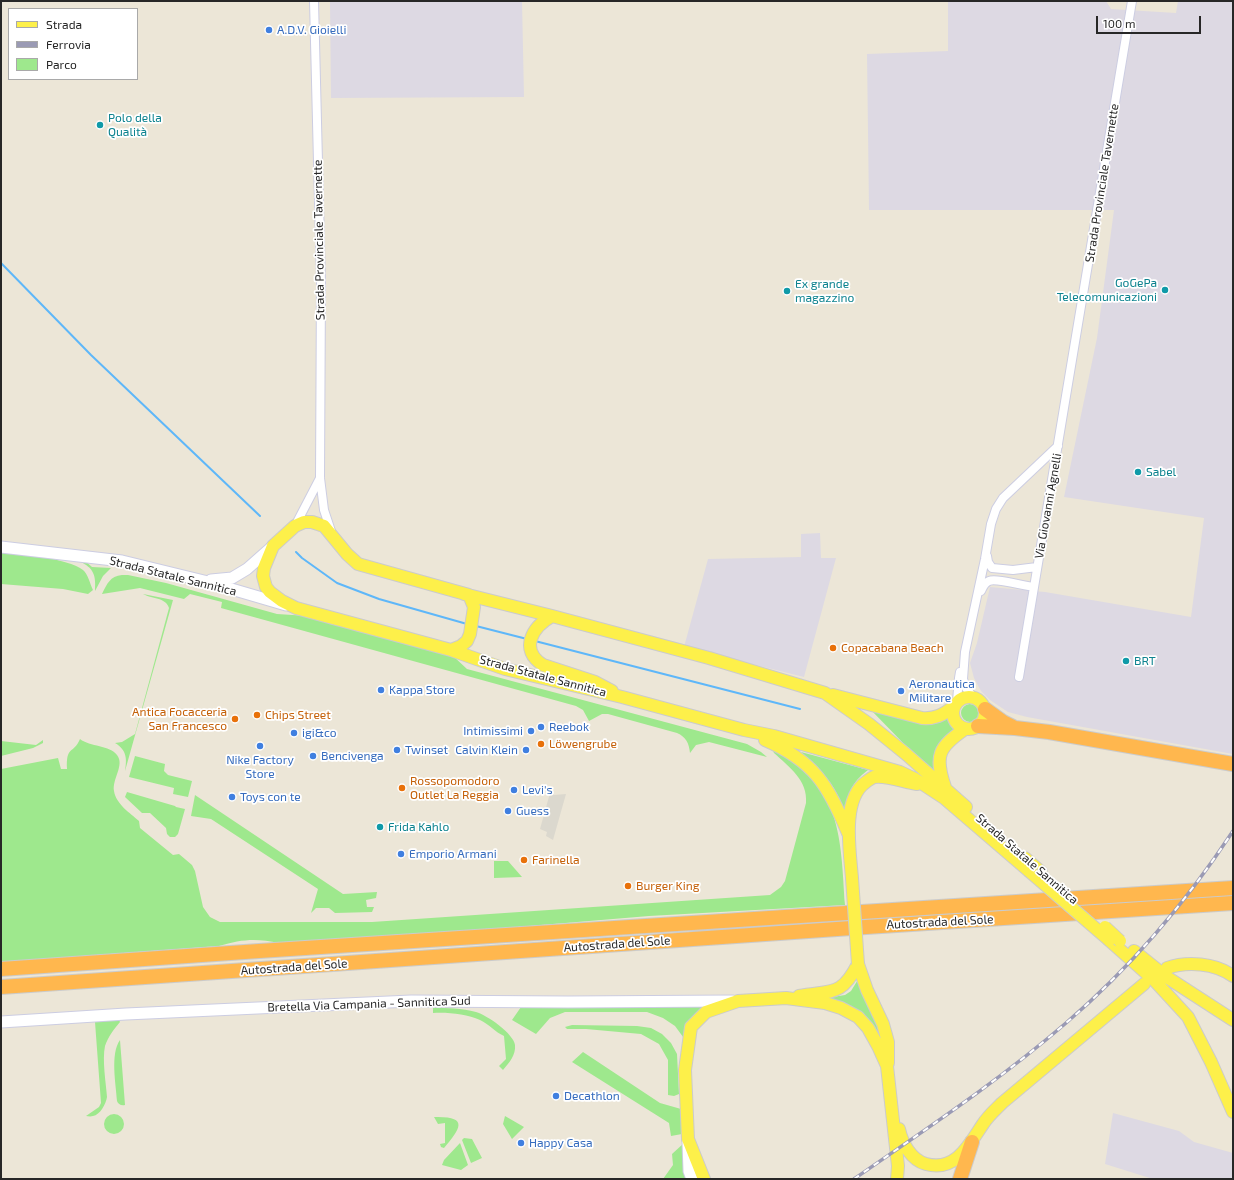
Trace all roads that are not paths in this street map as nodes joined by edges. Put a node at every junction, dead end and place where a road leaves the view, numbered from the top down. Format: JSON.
{"nodes":[{"id":1,"x":314,"y":1,"type":"edge"},
{"id":2,"x":1128,"y":1,"type":"edge"},
{"id":3,"x":1132,"y":1,"type":"edge"},
{"id":4,"x":1130,"y":11,"type":"junction"},
{"id":5,"x":1058,"y":446,"type":"junction"},
{"id":6,"x":320,"y":478,"type":"junction"},
{"id":7,"x":295,"y":526,"type":"junction"},
{"id":8,"x":332,"y":536,"type":"junction"},
{"id":9,"x":273,"y":546,"type":"junction"},
{"id":10,"x":1,"y":547,"type":"edge"},
{"id":11,"x":986,"y":551,"type":"junction"},
{"id":12,"x":1037,"y":567,"type":"junction"},
{"id":13,"x":204,"y":581,"type":"junction"},
{"id":14,"x":1034,"y":587,"type":"junction"},
{"id":15,"x":466,"y":595,"type":"junction"},
{"id":16,"x":976,"y":599,"type":"junction"},
{"id":17,"x":296,"y":608,"type":"junction"},
{"id":18,"x":552,"y":616,"type":"junction"},
{"id":19,"x":451,"y":650,"type":"junction"},
{"id":20,"x":964,"y":660,"type":"junction"},
{"id":21,"x":1018,"y":677,"type":"dead end"},
{"id":22,"x":825,"y":693,"type":"junction"},
{"id":23,"x":622,"y":696,"type":"junction"},
{"id":24,"x":974,"y":697,"type":"junction"},
{"id":25,"x":955,"y":704,"type":"junction"},
{"id":26,"x":985,"y":709,"type":"junction"},
{"id":27,"x":972,"y":728,"type":"junction"},
{"id":28,"x":1015,"y":728,"type":"junction"},
{"id":29,"x":744,"y":730,"type":"junction"},
{"id":30,"x":1233,"y":764,"type":"edge"},
{"id":31,"x":922,"y":784,"type":"junction"},
{"id":32,"x":945,"y":788,"type":"junction"},
{"id":33,"x":849,"y":836,"type":"junction"},
{"id":34,"x":1233,"y":888,"type":"edge"},
{"id":35,"x":1233,"y":903,"type":"edge"},
{"id":36,"x":1115,"y":941,"type":"junction"},
{"id":37,"x":858,"y":964,"type":"junction"},
{"id":38,"x":1167,"y":968,"type":"dead end"},
{"id":39,"x":1,"y":969,"type":"edge"},
{"id":40,"x":1233,"y":976,"type":"edge"},
{"id":41,"x":1144,"y":984,"type":"dead end"},
{"id":42,"x":1,"y":987,"type":"edge"},
{"id":43,"x":786,"y":998,"type":"junction"},
{"id":44,"x":738,"y":1001,"type":"junction"},
{"id":45,"x":1233,"y":1020,"type":"edge"},
{"id":46,"x":1,"y":1022,"type":"edge"},
{"id":47,"x":887,"y":1066,"type":"junction"},
{"id":48,"x":892,"y":1106,"type":"junction"},
{"id":49,"x":1233,"y":1112,"type":"edge"},
{"id":50,"x":688,"y":1139,"type":"junction"},
{"id":51,"x":972,"y":1142,"type":"junction"},
{"id":52,"x":690,"y":1176,"type":"edge"},
{"id":53,"x":704,"y":1179,"type":"edge"},
{"id":54,"x":897,"y":1179,"type":"edge"},
{"id":55,"x":960,"y":1179,"type":"edge"}],
"edges":[{"from":1,"to":6,"type":"street","name":"Strada Provinciale Tavernette"},
{"from":2,"to":4,"type":"street","name":"Strada Provinciale Tavernette"},
{"from":3,"to":4,"type":"street","name":"Strada Provinciale Tavernette"},
{"from":4,"to":5,"type":"street","name":"Strada Provinciale Tavernette"},
{"from":5,"to":11,"type":"street"},
{"from":5,"to":12,"type":"street","name":"Via Giovanni Agnelli"},
{"from":6,"to":7,"type":"street","name":"Strada Provinciale Tavernette"},
{"from":6,"to":8,"type":"street","name":"Strada Provinciale Tavernette"},
{"from":7,"to":8,"type":"main road","name":"Strada Statale Sannitica"},
{"from":7,"to":9,"type":"main road","name":"Strada Statale Sannitica"},
{"from":8,"to":15,"type":"main road","name":"Strada Statale Sannitica"},
{"from":9,"to":13,"type":"street"},
{"from":9,"to":17,"type":"main road","name":"Strada Statale Sannitica"},
{"from":10,"to":13,"type":"street","name":"Strada Statale Sannitica"},
{"from":11,"to":12,"type":"street","name":"Via Giovanni Agnelli"},
{"from":11,"to":16,"type":"street"},
{"from":12,"to":14,"type":"street","name":"Via Giovanni Agnelli"},
{"from":13,"to":17,"type":"street","name":"Strada Statale Sannitica"},
{"from":14,"to":16,"type":"street"},
{"from":14,"to":21,"type":"street","name":"Via Giovanni Agnelli"},
{"from":15,"to":18,"type":"main road","name":"Strada Statale Sannitica"},
{"from":15,"to":19,"type":"main road"},
{"from":16,"to":20,"type":"street"},
{"from":17,"to":19,"type":"main road","name":"Strada Statale Sannitica"},
{"from":18,"to":22,"type":"main road","name":"Strada Statale Sannitica"},
{"from":18,"to":23,"type":"main road"},
{"from":19,"to":23,"type":"main road","name":"Strada Statale Sannitica"},
{"from":20,"to":24,"type":"street"},
{"from":20,"to":25,"type":"street"},
{"from":22,"to":25,"type":"main road","name":"Strada Statale Sannitica"},
{"from":22,"to":32,"type":"main road","name":"Strada Statale Sannitica"},
{"from":23,"to":29,"type":"main road","name":"Strada Statale Sannitica"},
{"from":24,"to":25,"type":"main road"},
{"from":24,"to":26,"type":"main road"},
{"from":25,"to":27,"type":"main road"},
{"from":26,"to":27,"type":"main road"},
{"from":26,"to":28,"type":"highway"},
{"from":27,"to":28,"type":"highway"},
{"from":27,"to":32,"type":"main road"},
{"from":28,"to":30,"type":"highway"},
{"from":29,"to":31,"type":"main road","name":"Strada Statale Sannitica"},
{"from":29,"to":33,"type":"main road","name":"Strada Statale Sannitica"},
{"from":31,"to":33,"type":"main road","name":"Strada Statale Sannitica"},
{"from":31,"to":36,"type":"main road","name":"Strada Statale Sannitica","bridge":true},
{"from":32,"to":36,"type":"main road","name":"Strada Statale Sannitica","bridge":true},
{"from":33,"to":37,"type":"main road","name":"Strada Statale Sannitica","bridge":true},
{"from":34,"to":39,"type":"highway","name":"Autostrada del Sole"},
{"from":35,"to":42,"type":"highway","name":"Autostrada del Sole"},
{"from":36,"to":45,"type":"main road","name":"Strada Statale Sannitica"},
{"from":36,"to":49,"type":"main road"},
{"from":37,"to":43,"type":"main road"},
{"from":37,"to":47,"type":"main road","name":"Strada Statale Sannitica"},
{"from":38,"to":40,"type":"main road"},
{"from":41,"to":51,"type":"main road"},
{"from":43,"to":44,"type":"main road"},
{"from":43,"to":47,"type":"main road"},
{"from":44,"to":46,"type":"street","name":"Bretella Via Campania - Sannitica Sud"},
{"from":44,"to":50,"type":"main road"},
{"from":47,"to":48,"type":"main road"},
{"from":48,"to":51,"type":"main road"},
{"from":48,"to":54,"type":"main road"},
{"from":50,"to":52,"type":"street"},
{"from":50,"to":53,"type":"main road"},
{"from":51,"to":55,"type":"highway"}]}
